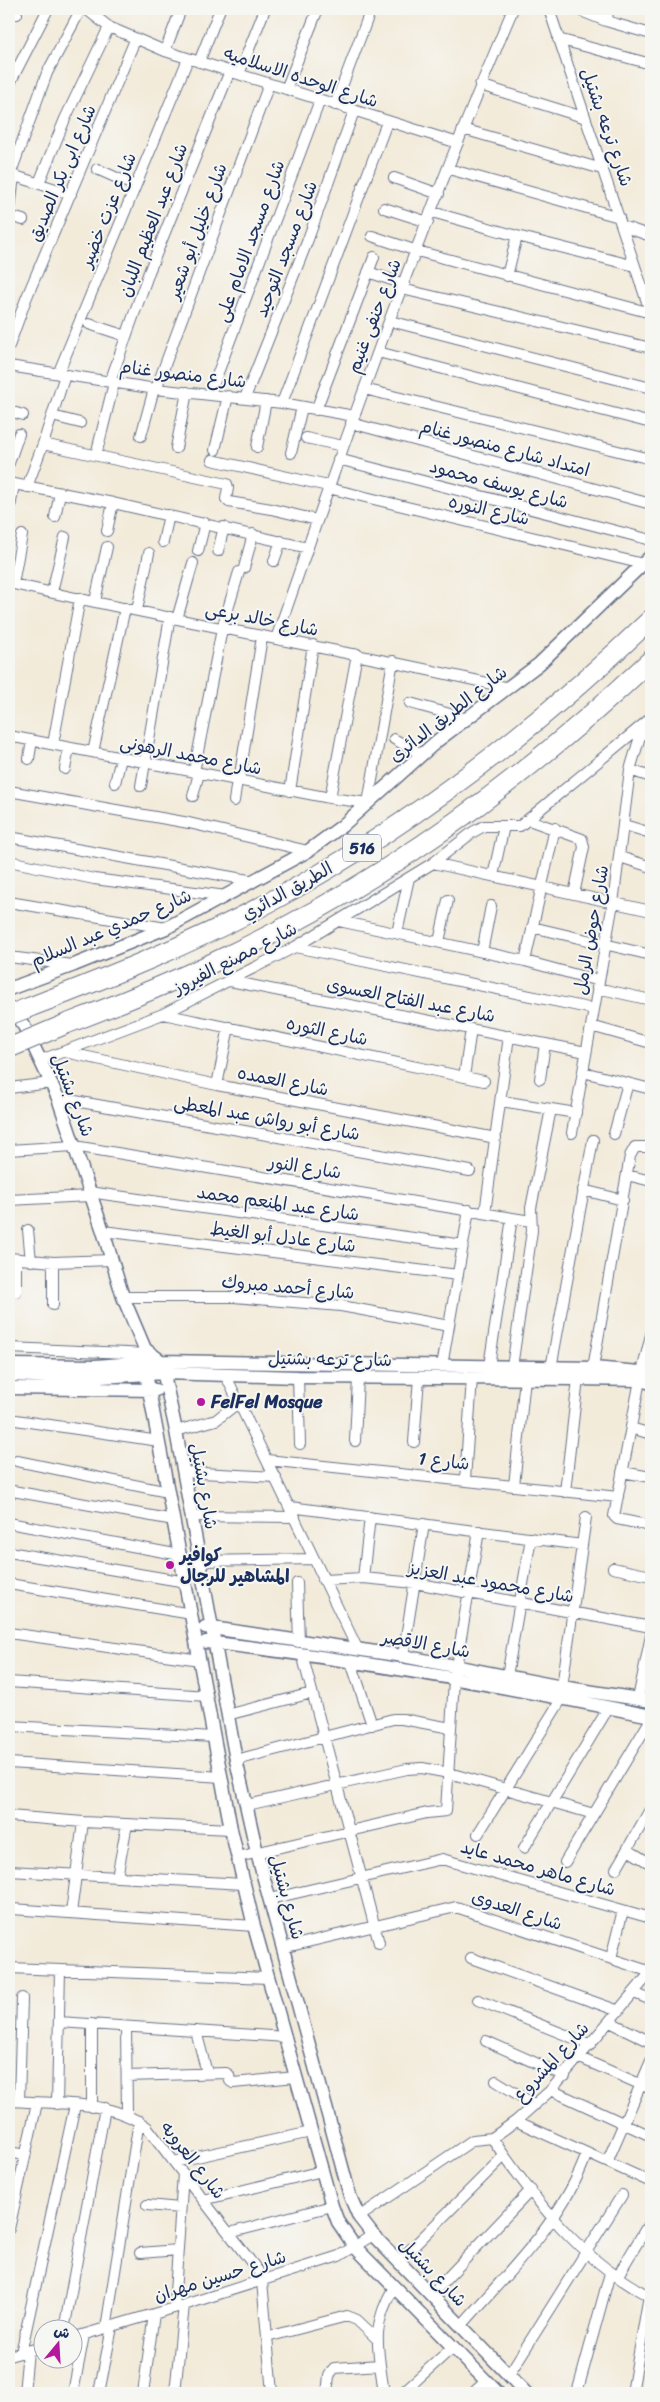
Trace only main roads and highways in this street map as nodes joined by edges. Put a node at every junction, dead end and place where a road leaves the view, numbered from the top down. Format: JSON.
{"nodes":[{"id":1,"x":651,"y":619,"type":"edge"},
{"id":2,"x":651,"y":660,"type":"edge"},
{"id":3,"x":9,"y":1007,"type":"edge"},
{"id":4,"x":30,"y":1007,"type":"junction"},
{"id":5,"x":16,"y":1021,"type":"edge"},
{"id":6,"x":9,"y":1048,"type":"edge"}],
"edges":[{"from":1,"to":4,"type":"highway","name":"الطريق الدائري","number":"516"},
{"from":2,"to":6,"type":"highway","name":"الطريق الدائري","number":"516","bridge":true},
{"from":3,"to":4,"type":"highway","bridge":true},
{"from":4,"to":5,"type":"highway","name":"الطريق الدائري","number":"516","bridge":true}]}
